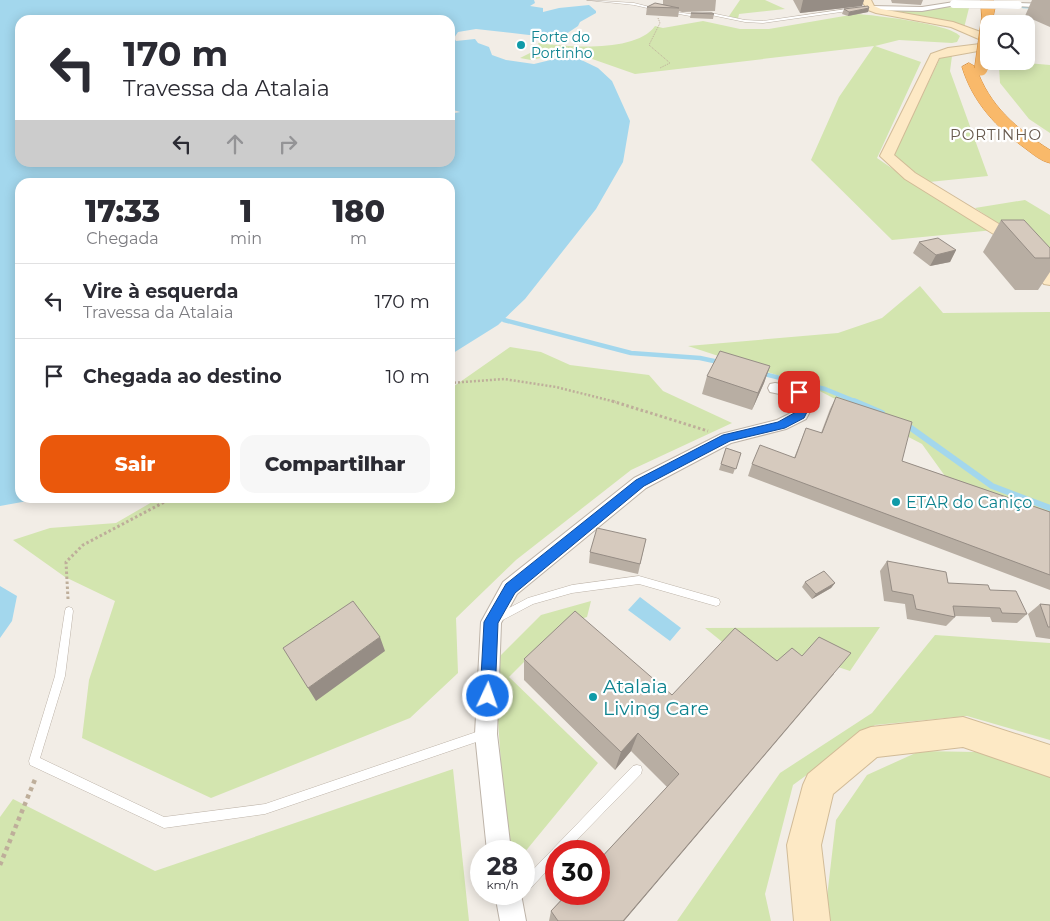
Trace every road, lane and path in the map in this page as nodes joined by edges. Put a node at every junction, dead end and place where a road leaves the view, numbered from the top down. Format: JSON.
{"nodes":[{"id":1,"x":589,"y":0,"type":"edge"},
{"id":2,"x":978,"y":0,"type":"edge"},
{"id":3,"x":987,"y":0,"type":"edge"},
{"id":4,"x":868,"y":4,"type":"edge"},
{"id":5,"x":1050,"y":6,"type":"edge"},
{"id":6,"x":653,"y":8,"type":"junction"},
{"id":7,"x":660,"y":10,"type":"edge"},
{"id":8,"x":666,"y":11,"type":"edge"},
{"id":9,"x":982,"y":15,"type":"edge"},
{"id":10,"x":985,"y":15,"type":"edge"},
{"id":11,"x":980,"y":35,"type":"edge"},
{"id":12,"x":980,"y":37,"type":"edge"},
{"id":13,"x":980,"y":48,"type":"edge"},
{"id":14,"x":660,"y":68,"type":"dead end"},
{"id":15,"x":975,"y":68,"type":"junction"},
{"id":16,"x":1050,"y":149,"type":"edge"},
{"id":17,"x":1050,"y":158,"type":"edge"},
{"id":18,"x":1050,"y":280,"type":"edge"},
{"id":19,"x":455,"y":383,"type":"edge"},
{"id":20,"x":776,"y":388,"type":"dead end"},
{"id":21,"x":727,"y":438,"type":"junction"},
{"id":22,"x":163,"y":503,"type":"edge"},
{"id":23,"x":716,"y":602,"type":"dead end"},
{"id":24,"x":69,"y":611,"type":"joint"},
{"id":25,"x":491,"y":622,"type":"junction"},
{"id":26,"x":486,"y":734,"type":"junction"},
{"id":27,"x":1050,"y":761,"type":"edge"},
{"id":28,"x":41,"y":765,"type":"junction"},
{"id":29,"x":637,"y":770,"type":"dead end"},
{"id":30,"x":498,"y":840,"type":"edge"},
{"id":31,"x":569,"y":840,"type":"edge"},
{"id":32,"x":0,"y":865,"type":"edge"},
{"id":33,"x":545,"y":865,"type":"edge"},
{"id":34,"x":535,"y":876,"type":"edge"},
{"id":35,"x":812,"y":921,"type":"edge"}],
"edges":[{"from":1,"to":6,"type":"lane"},
{"from":2,"to":9,"type":"highway"},
{"from":3,"to":10,"type":"highway"},
{"from":4,"to":5,"type":"street","bridge":true},
{"from":4,"to":8,"type":"lane"},
{"from":4,"to":11,"type":"street"},
{"from":6,"to":7,"type":"lane"},
{"from":6,"to":14,"type":"path"},
{"from":12,"to":15,"type":"highway","bridge":true},
{"from":13,"to":18,"type":"street"},
{"from":15,"to":16,"type":"highway"},
{"from":15,"to":17,"type":"highway"},
{"from":19,"to":21,"type":"path"},
{"from":20,"to":21,"type":"street"},
{"from":21,"to":25,"type":"street"},
{"from":22,"to":24,"type":"path"},
{"from":23,"to":25,"type":"lane"},
{"from":24,"to":28,"type":"lane"},
{"from":25,"to":26,"type":"street"},
{"from":26,"to":28,"type":"lane"},
{"from":26,"to":30,"type":"street"},
{"from":27,"to":35,"type":"street"},
{"from":28,"to":32,"type":"path"},
{"from":29,"to":31,"type":"lane"},
{"from":33,"to":34,"type":"lane"}]}
